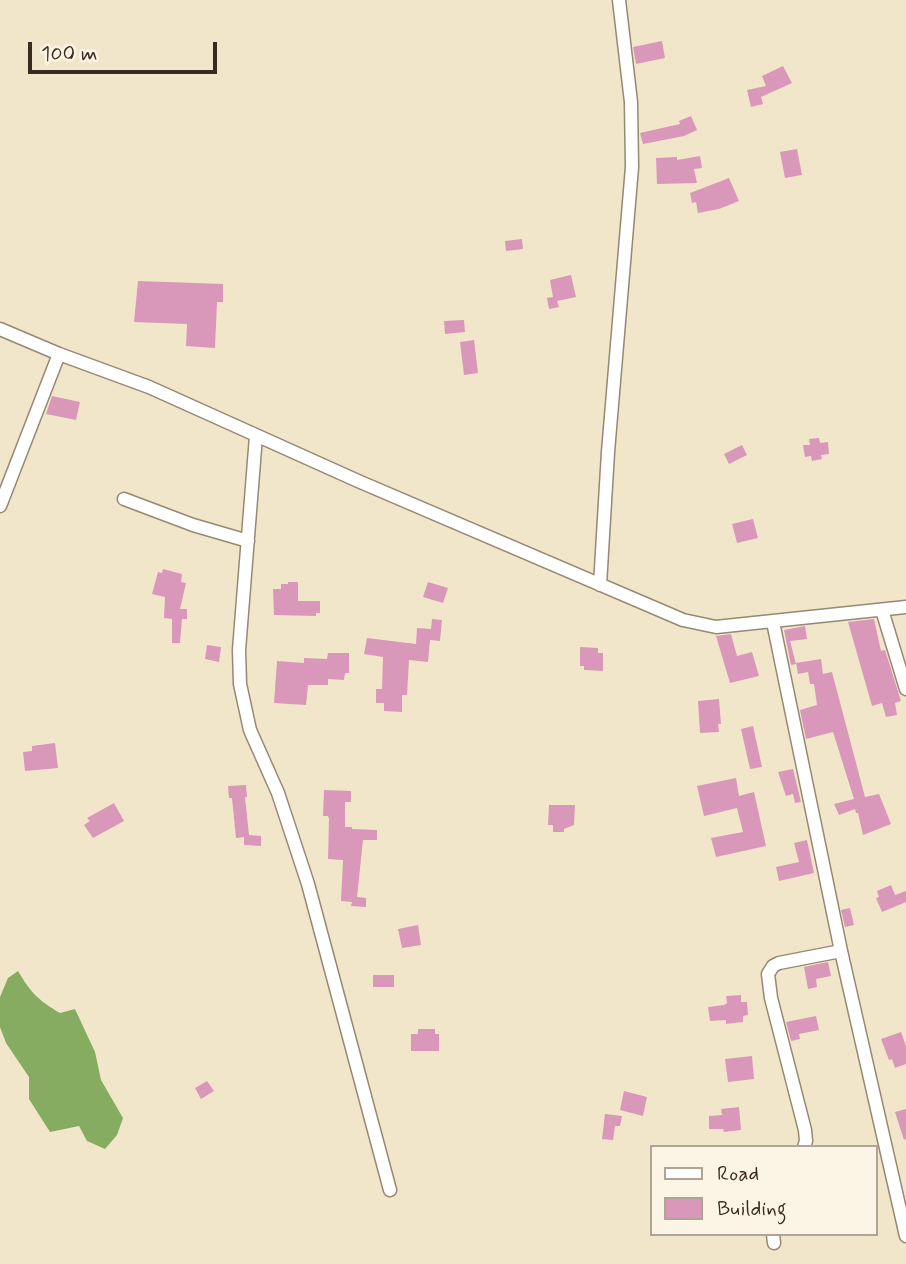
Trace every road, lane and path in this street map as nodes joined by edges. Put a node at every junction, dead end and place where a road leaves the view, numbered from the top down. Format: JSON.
{"nodes":[{"id":1,"x":619,"y":0,"type":"edge"},
{"id":2,"x":0,"y":329,"type":"edge"},
{"id":3,"x":59,"y":354,"type":"junction"},
{"id":4,"x":256,"y":436,"type":"junction"},
{"id":5,"x":124,"y":499,"type":"dead end"},
{"id":6,"x":0,"y":506,"type":"edge"},
{"id":7,"x":248,"y":541,"type":"junction"},
{"id":8,"x":600,"y":585,"type":"junction"},
{"id":9,"x":906,"y":607,"type":"edge"},
{"id":10,"x":882,"y":610,"type":"junction"},
{"id":11,"x":773,"y":622,"type":"junction"},
{"id":12,"x":906,"y":689,"type":"edge"},
{"id":13,"x":841,"y":951,"type":"junction"},
{"id":14,"x":805,"y":1145,"type":"edge"},
{"id":15,"x":390,"y":1190,"type":"dead end"},
{"id":16,"x":906,"y":1236,"type":"edge"}],
"edges":[{"from":1,"to":8,"type":"street"},
{"from":2,"to":3,"type":"street"},
{"from":3,"to":4,"type":"street"},
{"from":3,"to":6,"type":"street"},
{"from":4,"to":7,"type":"street"},
{"from":4,"to":8,"type":"street"},
{"from":5,"to":7,"type":"street"},
{"from":7,"to":15,"type":"street"},
{"from":8,"to":11,"type":"street"},
{"from":9,"to":10,"type":"street"},
{"from":10,"to":11,"type":"street"},
{"from":10,"to":12,"type":"street"},
{"from":11,"to":13,"type":"street"},
{"from":13,"to":14,"type":"street"},
{"from":13,"to":16,"type":"street"}]}
